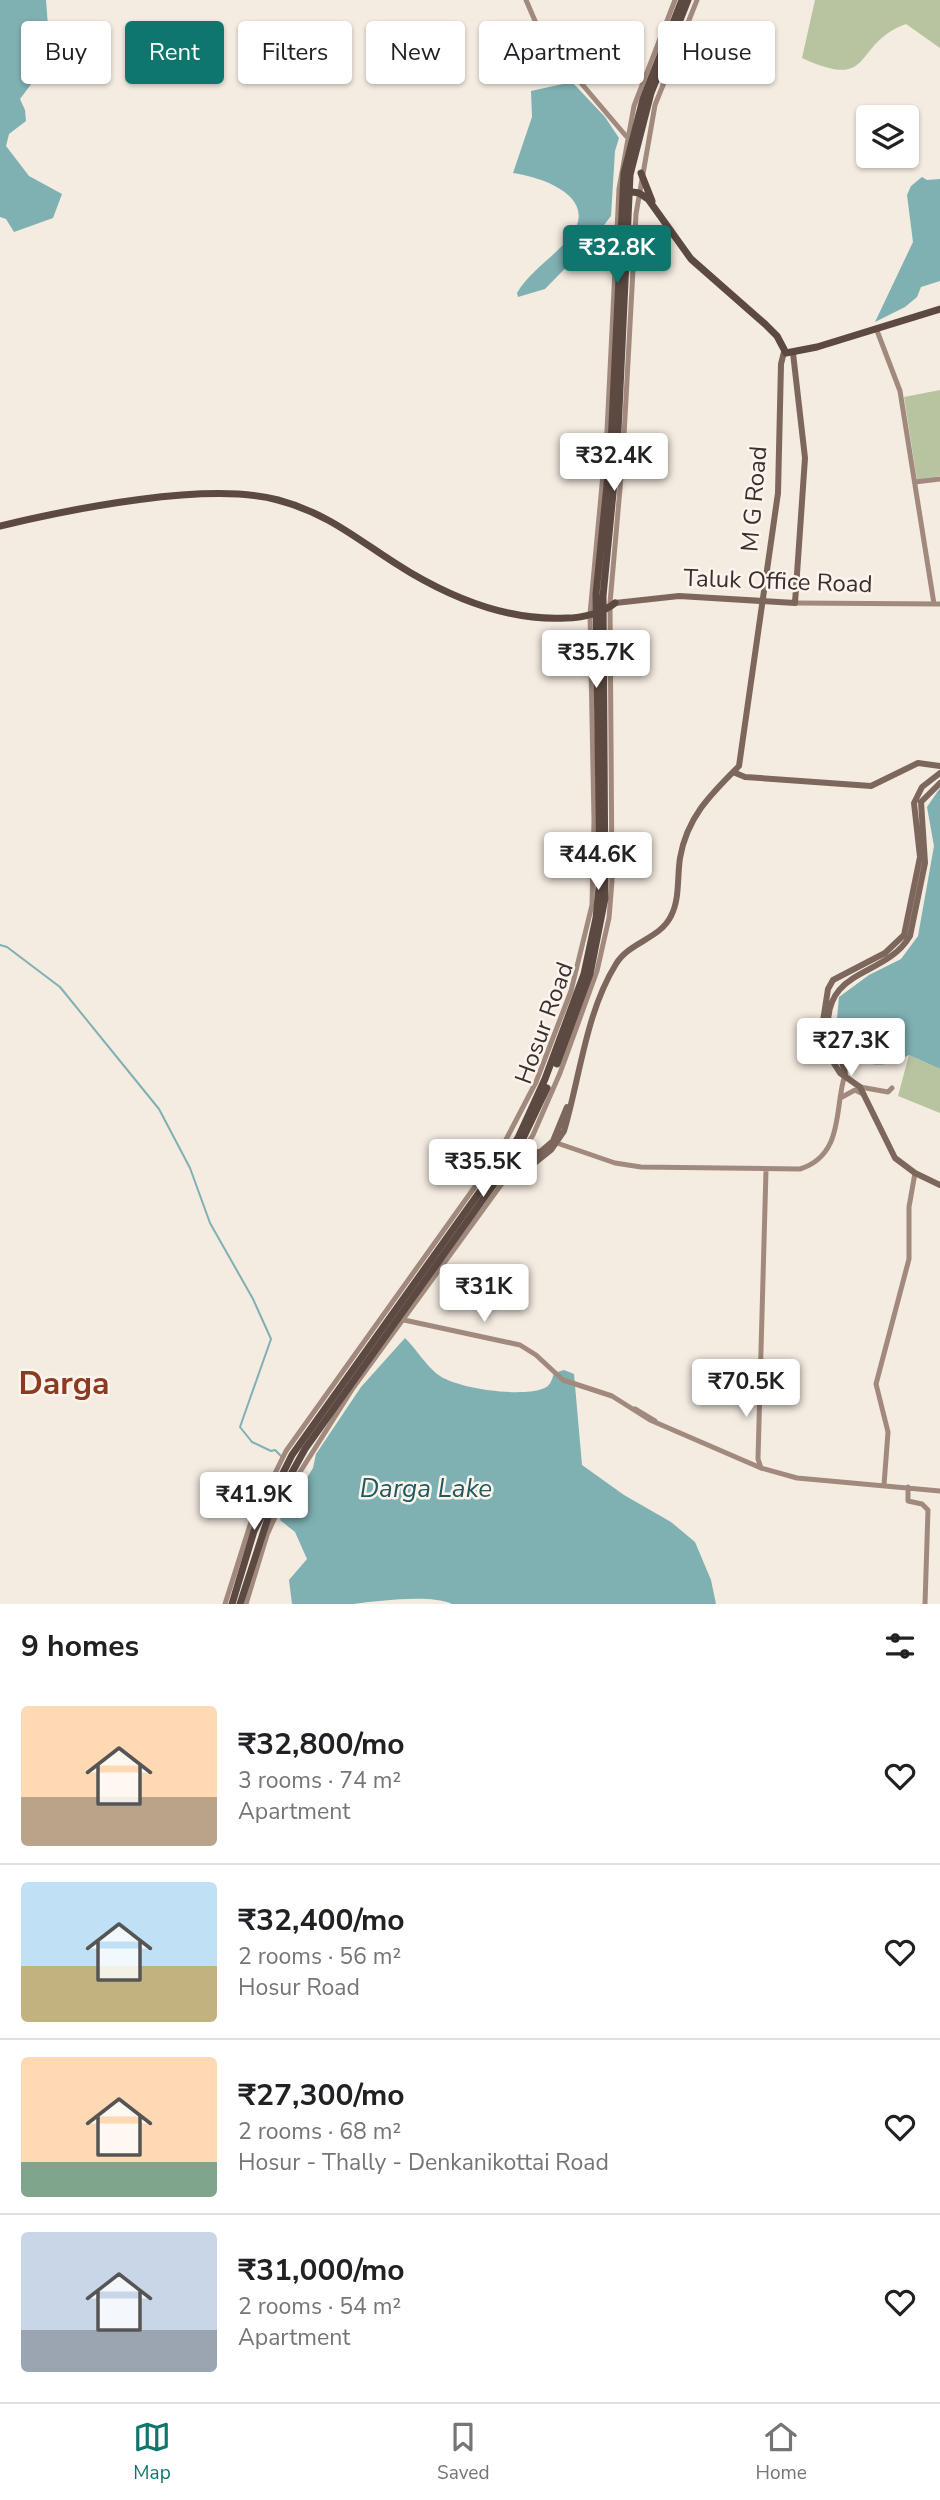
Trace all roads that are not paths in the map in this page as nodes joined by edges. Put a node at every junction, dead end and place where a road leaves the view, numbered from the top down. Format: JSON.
{"nodes":[{"id":1,"x":526,"y":0,"type":"edge"},
{"id":2,"x":675,"y":0,"type":"edge"},
{"id":3,"x":682,"y":0,"type":"edge"},
{"id":4,"x":688,"y":0,"type":"edge"},
{"id":5,"x":697,"y":0,"type":"edge"},
{"id":6,"x":626,"y":136,"type":"junction"},
{"id":7,"x":641,"y":173,"type":"junction"},
{"id":8,"x":627,"y":174,"type":"junction"},
{"id":9,"x":619,"y":189,"type":"junction"},
{"id":10,"x":638,"y":197,"type":"junction"},
{"id":11,"x":653,"y":205,"type":"junction"},
{"id":12,"x":940,"y":309,"type":"edge"},
{"id":13,"x":875,"y":327,"type":"junction"},
{"id":14,"x":788,"y":355,"type":"junction"},
{"id":15,"x":617,"y":370,"type":"junction"},
{"id":16,"x":940,"y":479,"type":"edge"},
{"id":17,"x":915,"y":482,"type":"junction"},
{"id":18,"x":0,"y":526,"type":"edge"},
{"id":19,"x":761,"y":601,"type":"junction"},
{"id":20,"x":794,"y":603,"type":"junction"},
{"id":21,"x":612,"y":604,"type":"junction"},
{"id":22,"x":937,"y":604,"type":"edge"},
{"id":23,"x":590,"y":612,"type":"junction"},
{"id":24,"x":940,"y":766,"type":"edge"},
{"id":25,"x":733,"y":772,"type":"junction"},
{"id":26,"x":939,"y":777,"type":"edge"},
{"id":27,"x":602,"y":829,"type":"junction"},
{"id":28,"x":578,"y":984,"type":"junction"},
{"id":29,"x":577,"y":1020,"type":"junction"},
{"id":30,"x":845,"y":1075,"type":"junction"},
{"id":31,"x":892,"y":1087,"type":"dead end"},
{"id":32,"x":862,"y":1091,"type":"junction"},
{"id":33,"x":842,"y":1097,"type":"junction"},
{"id":34,"x":555,"y":1142,"type":"junction"},
{"id":35,"x":525,"y":1148,"type":"junction"},
{"id":36,"x":544,"y":1150,"type":"junction"},
{"id":37,"x":516,"y":1163,"type":"junction"},
{"id":38,"x":527,"y":1167,"type":"junction"},
{"id":39,"x":766,"y":1170,"type":"junction"},
{"id":40,"x":915,"y":1173,"type":"junction"},
{"id":41,"x":503,"y":1182,"type":"junction"},
{"id":42,"x":940,"y":1185,"type":"edge"},
{"id":43,"x":443,"y":1232,"type":"junction"},
{"id":44,"x":459,"y":1243,"type":"junction"},
{"id":45,"x":433,"y":1244,"type":"junction"},
{"id":46,"x":447,"y":1260,"type":"junction"},
{"id":47,"x":403,"y":1303,"type":"junction"},
{"id":48,"x":404,"y":1320,"type":"junction"},
{"id":49,"x":295,"y":1458,"type":"junction"},
{"id":50,"x":761,"y":1468,"type":"junction"},
{"id":51,"x":289,"y":1469,"type":"junction"},
{"id":52,"x":884,"y":1485,"type":"junction"},
{"id":53,"x":908,"y":1488,"type":"junction"},
{"id":54,"x":940,"y":1491,"type":"edge"},
{"id":55,"x":225,"y":1604,"type":"edge"},
{"id":56,"x":232,"y":1604,"type":"edge"},
{"id":57,"x":240,"y":1604,"type":"edge"},
{"id":58,"x":246,"y":1604,"type":"edge"},
{"id":59,"x":925,"y":1604,"type":"edge"}],
"edges":[{"from":1,"to":6,"type":"street"},
{"from":2,"to":6,"type":"street"},
{"from":3,"to":8,"type":"highway"},
{"from":4,"to":8,"type":"highway"},
{"from":5,"to":7,"type":"street"},
{"from":6,"to":9,"type":"street"},
{"from":7,"to":10,"type":"street"},
{"from":7,"to":11,"type":"highway"},
{"from":8,"to":15,"type":"highway","name":"Hosur Road"},
{"from":9,"to":10,"type":"highway"},
{"from":9,"to":15,"type":"street"},
{"from":10,"to":11,"type":"highway"},
{"from":10,"to":15,"type":"street"},
{"from":11,"to":14,"type":"highway"},
{"from":12,"to":13,"type":"highway"},
{"from":13,"to":14,"type":"highway"},
{"from":13,"to":17,"type":"street"},
{"from":14,"to":19,"type":"main road","name":"M G Road"},
{"from":14,"to":20,"type":"main road"},
{"from":15,"to":21,"type":"street"},
{"from":15,"to":23,"type":"street"},
{"from":15,"to":27,"type":"highway","name":"Hosur Road"},
{"from":16,"to":17,"type":"street"},
{"from":17,"to":22,"type":"street"},
{"from":18,"to":23,"type":"highway"},
{"from":19,"to":20,"type":"main road","name":"Taluk Office Road"},
{"from":19,"to":21,"type":"main road","name":"Taluk Office Road"},
{"from":19,"to":25,"type":"main road","name":"M G Road"},
{"from":20,"to":22,"type":"street","name":"Taluk Office Road"},
{"from":21,"to":23,"type":"highway"},
{"from":21,"to":29,"type":"street"},
{"from":23,"to":28,"type":"street"},
{"from":24,"to":25,"type":"main road"},
{"from":25,"to":34,"type":"main road"},
{"from":26,"to":30,"type":"main road"},
{"from":26,"to":30,"type":"main road"},
{"from":27,"to":28,"type":"highway","name":"Hosur Road"},
{"from":27,"to":29,"type":"highway","name":"Hosur Road"},
{"from":28,"to":43,"type":"street"},
{"from":28,"to":47,"type":"highway","name":"Hosur Road"},
{"from":29,"to":35,"type":"street"},
{"from":29,"to":47,"type":"highway","name":"Hosur Road"},
{"from":30,"to":32,"type":"main road"},
{"from":30,"to":33,"type":"street"},
{"from":31,"to":32,"type":"street"},
{"from":32,"to":33,"type":"street"},
{"from":32,"to":40,"type":"main road"},
{"from":33,"to":39,"type":"street"},
{"from":34,"to":36,"type":"main road"},
{"from":34,"to":38,"type":"main road"},
{"from":34,"to":39,"type":"street"},
{"from":35,"to":36,"type":"main road"},
{"from":35,"to":37,"type":"street"},
{"from":36,"to":37,"type":"main road"},
{"from":37,"to":38,"type":"main road"},
{"from":37,"to":41,"type":"street"},
{"from":38,"to":41,"type":"main road"},
{"from":39,"to":50,"type":"street"},
{"from":40,"to":42,"type":"main road"},
{"from":40,"to":52,"type":"street"},
{"from":41,"to":44,"type":"street"},
{"from":43,"to":44,"type":"street"},
{"from":43,"to":45,"type":"street"},
{"from":44,"to":46,"type":"street"},
{"from":45,"to":46,"type":"street"},
{"from":45,"to":49,"type":"street"},
{"from":46,"to":48,"type":"street"},
{"from":47,"to":49,"type":"highway","name":"Hosur Road"},
{"from":48,"to":49,"type":"street"},
{"from":48,"to":50,"type":"street"},
{"from":49,"to":51,"type":"highway","name":"Hosur Road"},
{"from":49,"to":51,"type":"street"},
{"from":50,"to":52,"type":"street"},
{"from":51,"to":55,"type":"street"},
{"from":51,"to":56,"type":"highway","name":"Hosur Road"},
{"from":51,"to":57,"type":"highway","name":"Hosur Road"},
{"from":51,"to":58,"type":"street"},
{"from":52,"to":53,"type":"street"},
{"from":53,"to":54,"type":"street"},
{"from":53,"to":59,"type":"street"}]}
